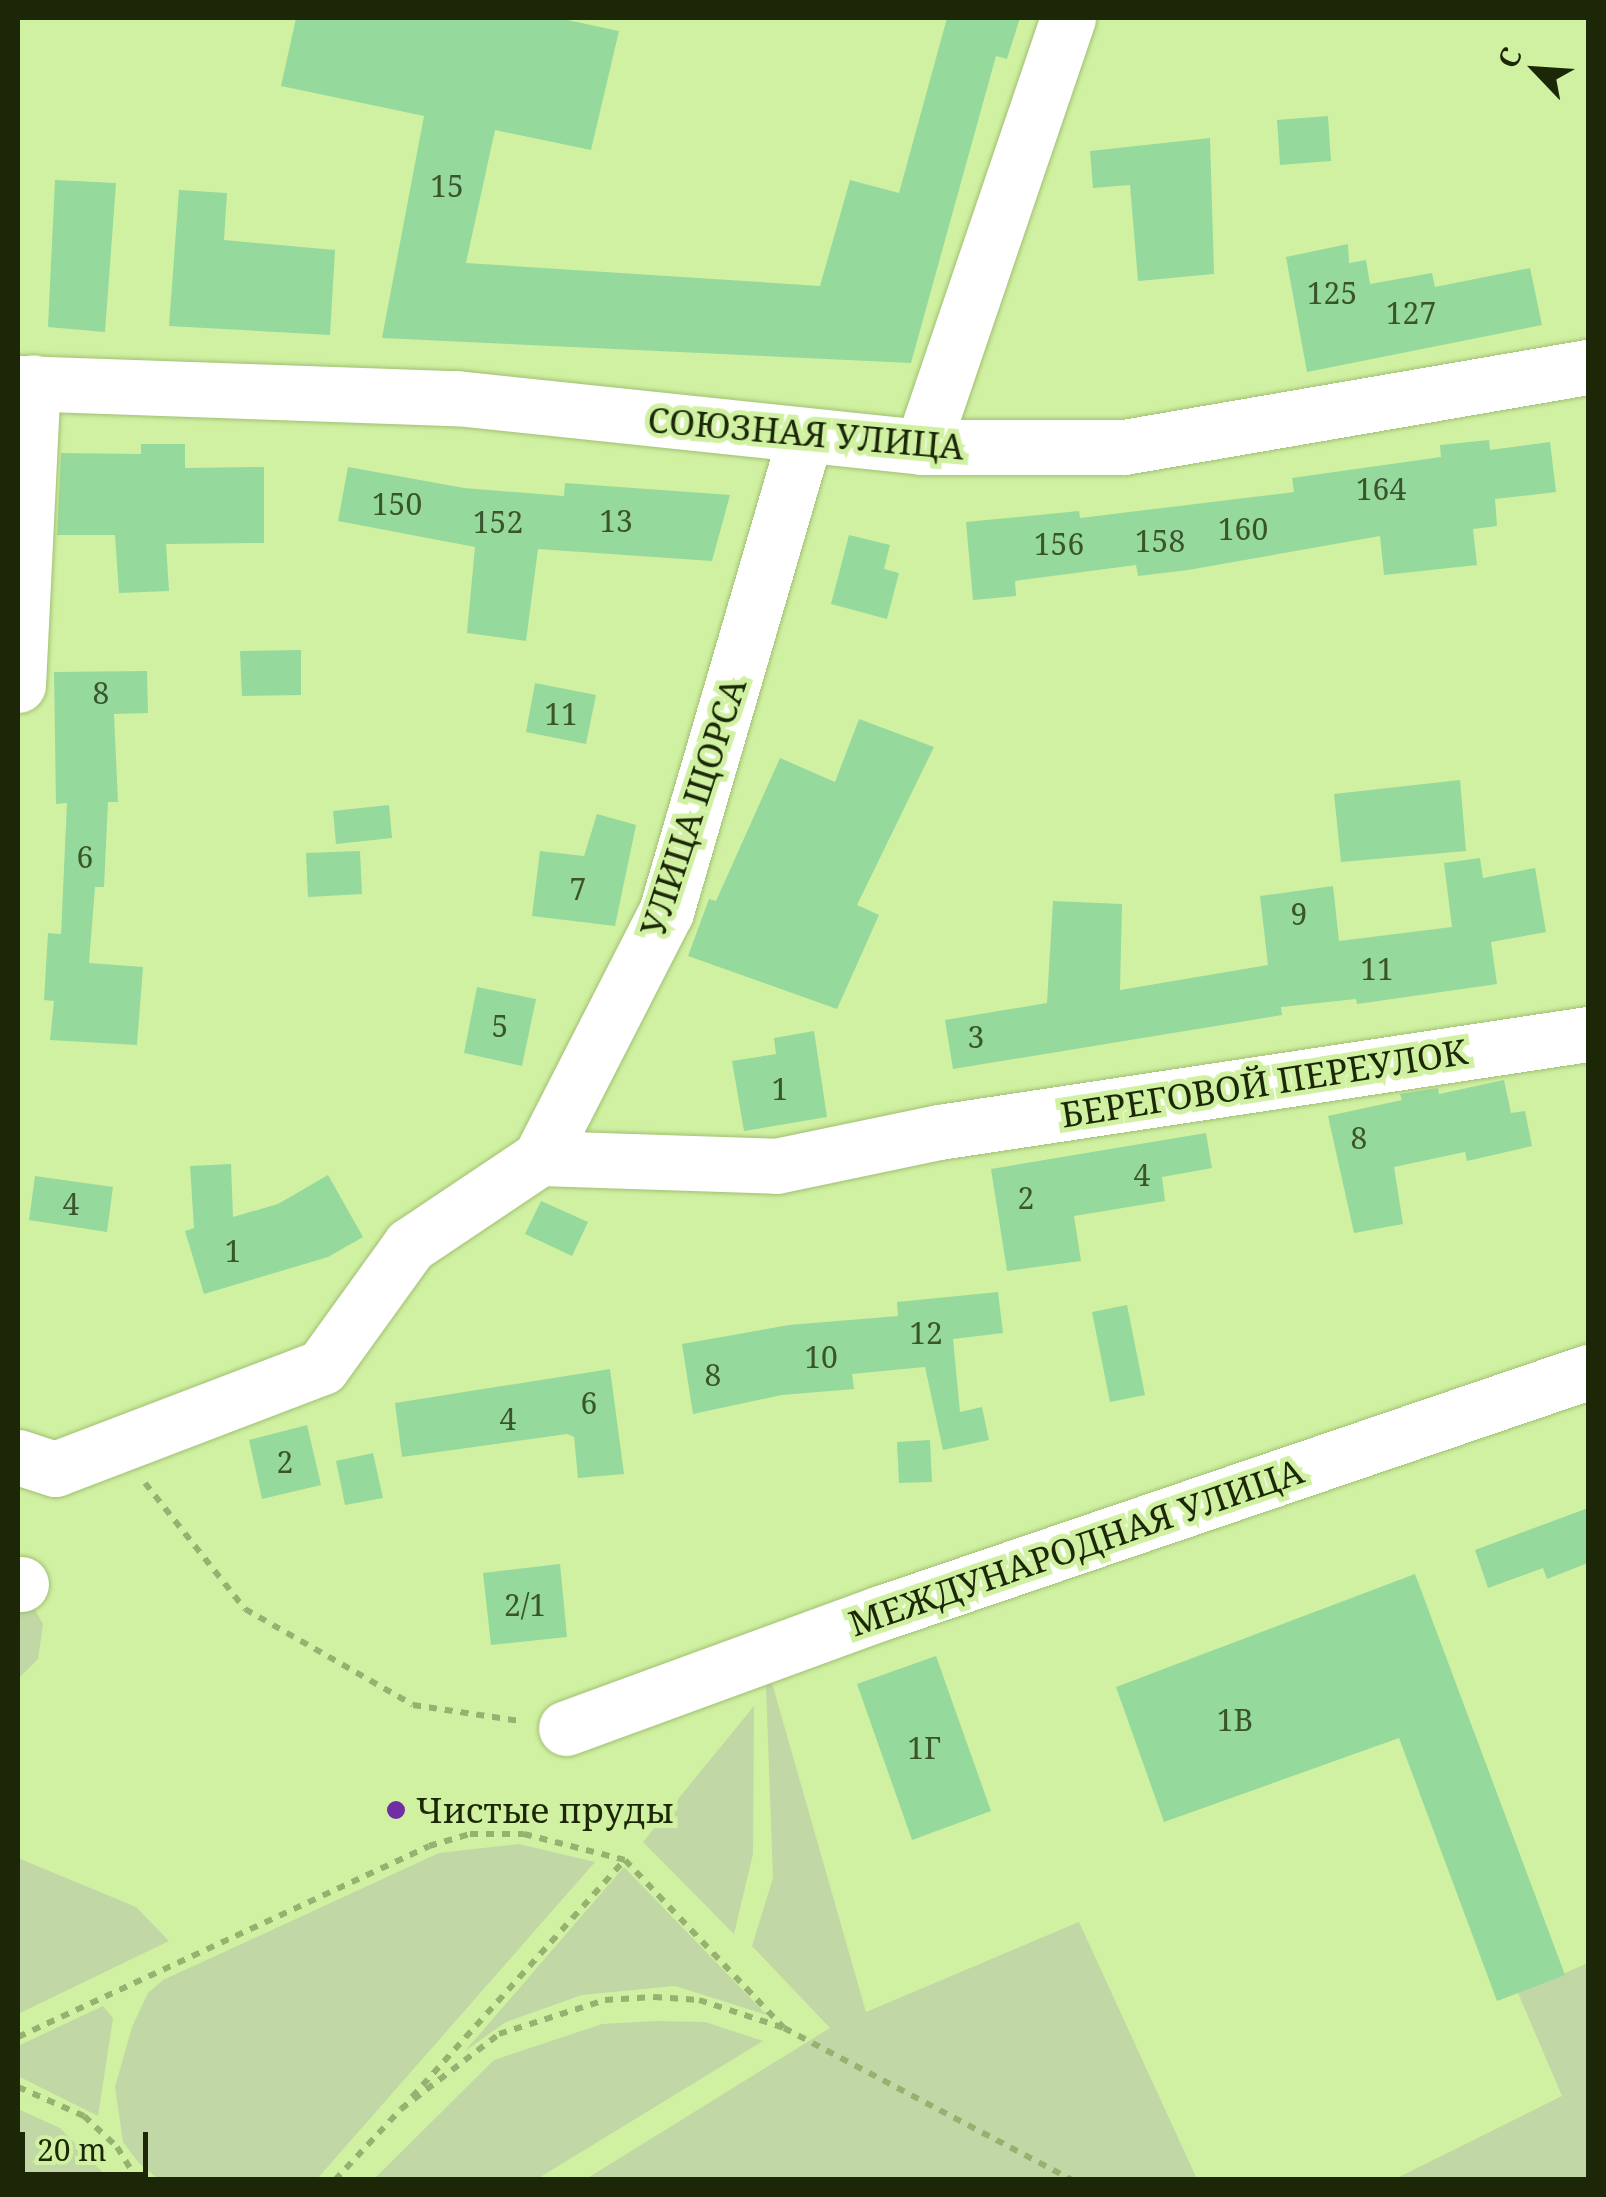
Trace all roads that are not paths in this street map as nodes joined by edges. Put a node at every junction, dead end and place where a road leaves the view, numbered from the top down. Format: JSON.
{"nodes":[{"id":1,"x":1068,"y":18,"type":"edge"},
{"id":2,"x":1588,"y":368,"type":"edge"},
{"id":3,"x":26,"y":382,"type":"edge"},
{"id":4,"x":804,"y":438,"type":"junction"},
{"id":5,"x":922,"y":447,"type":"junction"},
{"id":6,"x":18,"y":685,"type":"edge"},
{"id":7,"x":1588,"y":1034,"type":"edge"},
{"id":8,"x":540,"y":1158,"type":"junction"},
{"id":9,"x":1588,"y":1372,"type":"edge"},
{"id":10,"x":18,"y":1458,"type":"edge"},
{"id":11,"x":566,"y":1728,"type":"road end"}],
"edges":[{"from":1,"to":5,"type":"street"},
{"from":2,"to":5,"type":"street","name":"СОЮЗНАЯ УЛИЦА"},
{"from":3,"to":4,"type":"street","name":"СОЮЗНАЯ УЛИЦА"},
{"from":3,"to":6,"type":"street"},
{"from":4,"to":5,"type":"street","name":"СОЮЗНАЯ УЛИЦА"},
{"from":4,"to":8,"type":"street","name":"УЛИЦА ЩОРСА"},
{"from":7,"to":8,"type":"street","name":"БЕРЕГОВОЙ ПЕРЕУЛОК"},
{"from":8,"to":10,"type":"street","name":"УЛИЦА ЩОРСА"},
{"from":9,"to":11,"type":"street","name":"МЕЖДУНАРОДНАЯ УЛИЦА"}]}
